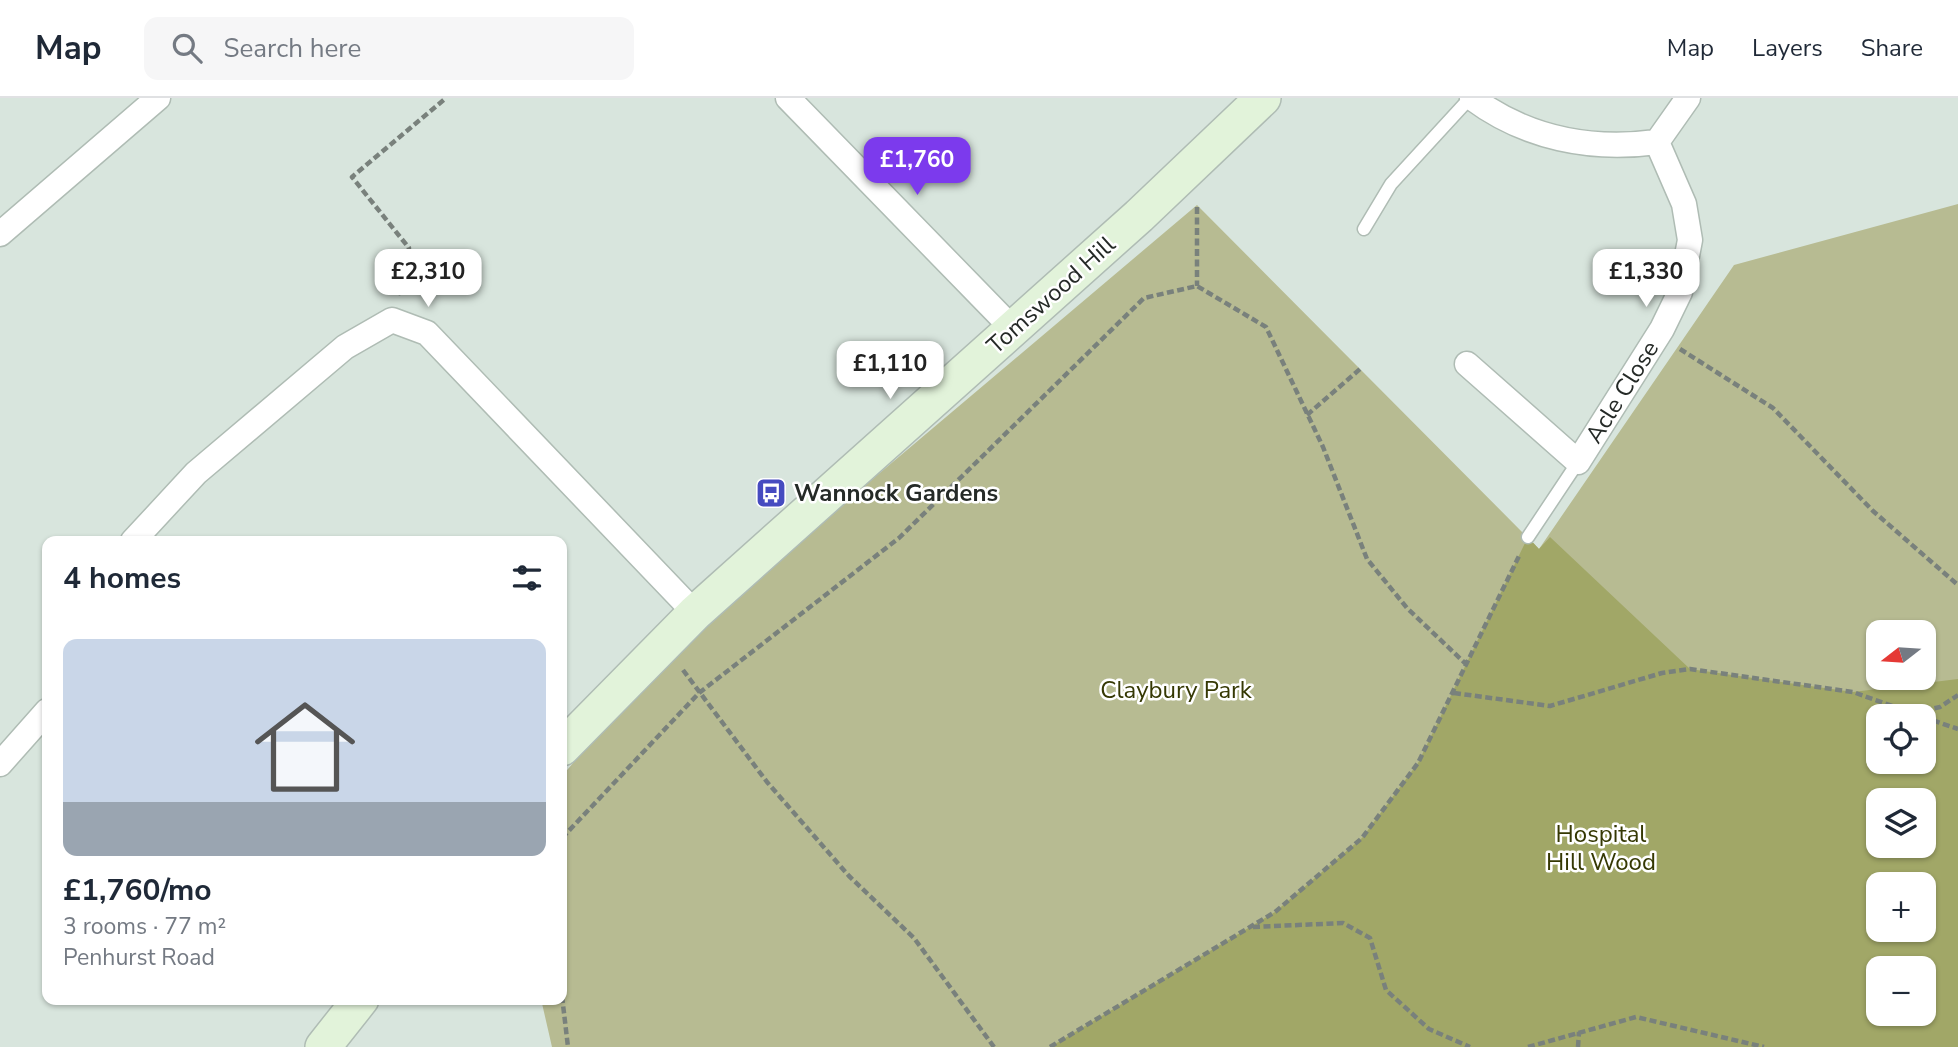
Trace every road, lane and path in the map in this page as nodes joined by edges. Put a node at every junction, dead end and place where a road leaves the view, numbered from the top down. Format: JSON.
{"nodes":[{"id":1,"x":158,"y":98,"type":"edge"},
{"id":2,"x":446,"y":98,"type":"edge"},
{"id":3,"x":788,"y":98,"type":"edge"},
{"id":4,"x":1263,"y":98,"type":"edge"},
{"id":5,"x":1471,"y":98,"type":"edge"},
{"id":6,"x":1688,"y":98,"type":"edge"},
{"id":7,"x":1657,"y":142,"type":"junction"},
{"id":8,"x":1196,"y":205,"type":"dead end"},
{"id":9,"x":1364,"y":229,"type":"dead end"},
{"id":10,"x":0,"y":234,"type":"edge"},
{"id":11,"x":1197,"y":286,"type":"junction"},
{"id":12,"x":392,"y":320,"type":"junction"},
{"id":13,"x":1013,"y":329,"type":"junction"},
{"id":14,"x":1662,"y":329,"type":"junction"},
{"id":15,"x":1467,"y":364,"type":"dead end"},
{"id":16,"x":1360,"y":369,"type":"dead end"},
{"id":17,"x":1307,"y":415,"type":"junction"},
{"id":18,"x":1578,"y":462,"type":"junction"},
{"id":19,"x":138,"y":536,"type":"edge"},
{"id":20,"x":1528,"y":537,"type":"joint"},
{"id":21,"x":1958,"y":585,"type":"edge"},
{"id":22,"x":695,"y":613,"type":"junction"},
{"id":23,"x":660,"y":648,"type":"junction"},
{"id":24,"x":1468,"y":666,"type":"junction"},
{"id":25,"x":1454,"y":692,"type":"junction"},
{"id":26,"x":699,"y":693,"type":"junction"},
{"id":27,"x":1958,"y":695,"type":"edge"},
{"id":28,"x":1888,"y":704,"type":"edge"},
{"id":29,"x":1936,"y":708,"type":"edge"},
{"id":30,"x":42,"y":717,"type":"edge"},
{"id":31,"x":1936,"y":721,"type":"edge"},
{"id":32,"x":1958,"y":729,"type":"edge"},
{"id":33,"x":567,"y":743,"type":"edge"},
{"id":34,"x":0,"y":764,"type":"edge"},
{"id":35,"x":567,"y":833,"type":"edge"},
{"id":36,"x":1250,"y":927,"type":"junction"},
{"id":37,"x":356,"y":1005,"type":"edge"},
{"id":38,"x":563,"y":1005,"type":"edge"},
{"id":39,"x":1579,"y":1032,"type":"junction"},
{"id":40,"x":323,"y":1047,"type":"edge"},
{"id":41,"x":568,"y":1047,"type":"edge"},
{"id":42,"x":993,"y":1047,"type":"edge"},
{"id":43,"x":1050,"y":1047,"type":"edge"},
{"id":44,"x":1470,"y":1047,"type":"edge"},
{"id":45,"x":1528,"y":1047,"type":"edge"},
{"id":46,"x":1578,"y":1047,"type":"edge"},
{"id":47,"x":1764,"y":1047,"type":"edge"}],
"edges":[{"from":1,"to":10,"type":"street"},
{"from":2,"to":12,"type":"path"},
{"from":3,"to":13,"type":"street"},
{"from":4,"to":13,"type":"street","name":"Tomswood Hill"},
{"from":5,"to":7,"type":"street"},
{"from":5,"to":9,"type":"lane"},
{"from":6,"to":7,"type":"street"},
{"from":7,"to":14,"type":"street","name":"Acle Close"},
{"from":8,"to":11,"type":"path"},
{"from":11,"to":17,"type":"path"},
{"from":11,"to":26,"type":"path"},
{"from":12,"to":19,"type":"street"},
{"from":12,"to":22,"type":"street"},
{"from":13,"to":22,"type":"street","name":"Tomswood Hill"},
{"from":14,"to":18,"type":"street","name":"Acle Close"},
{"from":14,"to":21,"type":"path"},
{"from":15,"to":18,"type":"street","name":"Acle Close"},
{"from":16,"to":17,"type":"path"},
{"from":17,"to":24,"type":"path"},
{"from":18,"to":20,"type":"lane"},
{"from":20,"to":24,"type":"path"},
{"from":22,"to":23,"type":"street","name":"Tomswood Hill"},
{"from":23,"to":26,"type":"path"},
{"from":23,"to":33,"type":"street","name":"Tomswood Hill"},
{"from":24,"to":25,"type":"path"},
{"from":25,"to":28,"type":"path"},
{"from":25,"to":36,"type":"path"},
{"from":26,"to":35,"type":"path"},
{"from":26,"to":42,"type":"path"},
{"from":27,"to":29,"type":"path"},
{"from":30,"to":34,"type":"street"},
{"from":31,"to":32,"type":"path"},
{"from":36,"to":43,"type":"path"},
{"from":36,"to":44,"type":"path"},
{"from":37,"to":40,"type":"street"},
{"from":38,"to":41,"type":"path"},
{"from":39,"to":45,"type":"path"},
{"from":39,"to":46,"type":"path"},
{"from":39,"to":47,"type":"path"}]}
